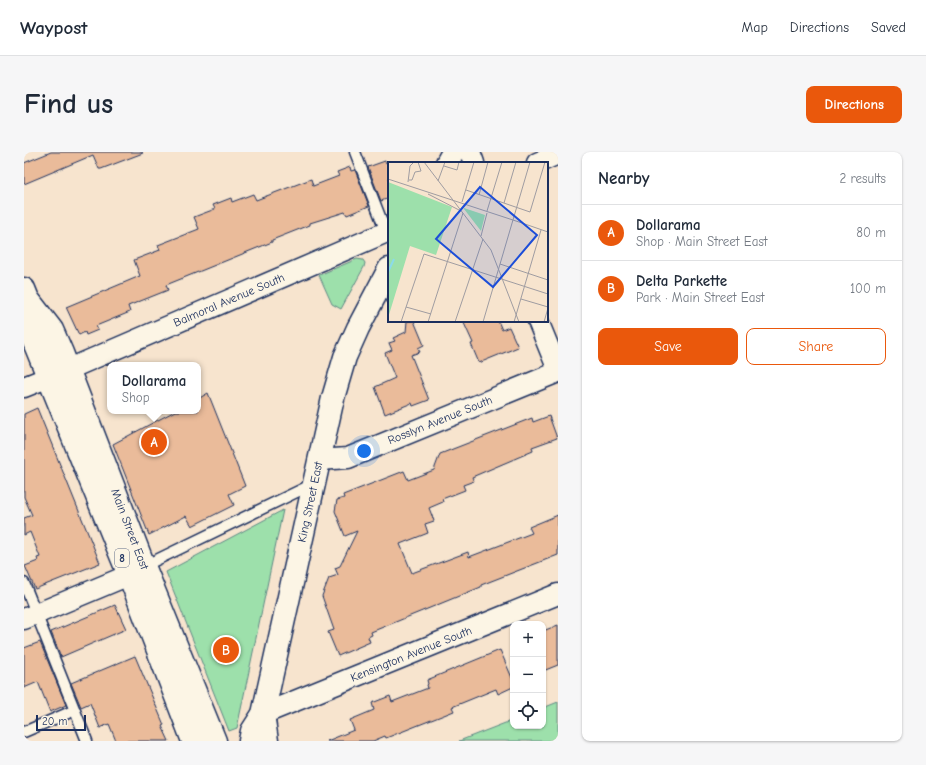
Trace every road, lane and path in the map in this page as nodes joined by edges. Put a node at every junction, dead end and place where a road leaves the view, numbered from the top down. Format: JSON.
{"nodes":[{"id":1,"x":355,"y":152,"type":"edge"},
{"id":2,"x":453,"y":152,"type":"edge"},
{"id":3,"x":470,"y":152,"type":"edge"},
{"id":4,"x":558,"y":154,"type":"edge"},
{"id":5,"x":448,"y":162,"type":"edge"},
{"id":6,"x":474,"y":162,"type":"edge"},
{"id":7,"x":539,"y":162,"type":"edge"},
{"id":8,"x":388,"y":231,"type":"edge"},
{"id":9,"x":388,"y":271,"type":"edge"},
{"id":10,"x":26,"y":294,"type":"edge"},
{"id":11,"x":538,"y":322,"type":"edge"},
{"id":12,"x":69,"y":369,"type":"junction"},
{"id":13,"x":558,"y":371,"type":"edge"},
{"id":14,"x":48,"y":377,"type":"junction"},
{"id":15,"x":24,"y":387,"type":"edge"},
{"id":16,"x":320,"y":460,"type":"junction"},
{"id":17,"x":314,"y":483,"type":"junction"},
{"id":18,"x":136,"y":570,"type":"junction"},
{"id":19,"x":24,"y":584,"type":"edge"},
{"id":20,"x":558,"y":594,"type":"edge"},
{"id":21,"x":30,"y":617,"type":"edge"},
{"id":22,"x":75,"y":710,"type":"junction"},
{"id":23,"x":263,"y":714,"type":"junction"},
{"id":24,"x":24,"y":732,"type":"edge"},
{"id":25,"x":87,"y":741,"type":"edge"},
{"id":26,"x":193,"y":741,"type":"edge"},
{"id":27,"x":215,"y":741,"type":"edge"},
{"id":28,"x":250,"y":741,"type":"edge"},
{"id":29,"x":267,"y":741,"type":"edge"}],
"edges":[{"from":1,"to":8,"type":"lane"},
{"from":2,"to":5,"type":"main road"},
{"from":3,"to":6,"type":"street"},
{"from":4,"to":7,"type":"street"},
{"from":8,"to":12,"type":"street","name":"Balmoral Avenue South"},
{"from":9,"to":16,"type":"main road","name":"King Street East"},
{"from":10,"to":12,"type":"main road","name":"Main Street East","number":"8"},
{"from":10,"to":14,"type":"main road","name":"Main Street East","number":"8"},
{"from":11,"to":13,"type":"street"},
{"from":12,"to":14,"type":"street","name":"Balmoral Avenue South"},
{"from":12,"to":18,"type":"main road","name":"Main Street East","number":"8"},
{"from":13,"to":16,"type":"street","name":"Rosslyn Avenue South"},
{"from":14,"to":15,"type":"street","name":"Balmoral Avenue South"},
{"from":14,"to":18,"type":"main road","name":"Main Street East","number":"8"},
{"from":16,"to":17,"type":"main road","name":"King Street East"},
{"from":17,"to":18,"type":"lane"},
{"from":17,"to":23,"type":"main road","name":"King Street East"},
{"from":18,"to":21,"type":"street"},
{"from":18,"to":26,"type":"main road","name":"Main Street East","number":"8"},
{"from":18,"to":27,"type":"main road","name":"Main Street East","number":"8"},
{"from":19,"to":21,"type":"lane"},
{"from":20,"to":23,"type":"street","name":"Kensington Avenue South"},
{"from":21,"to":22,"type":"lane"},
{"from":22,"to":24,"type":"lane"},
{"from":22,"to":25,"type":"lane"},
{"from":23,"to":28,"type":"main road","name":"King Street East"},
{"from":23,"to":29,"type":"main road"}]}
